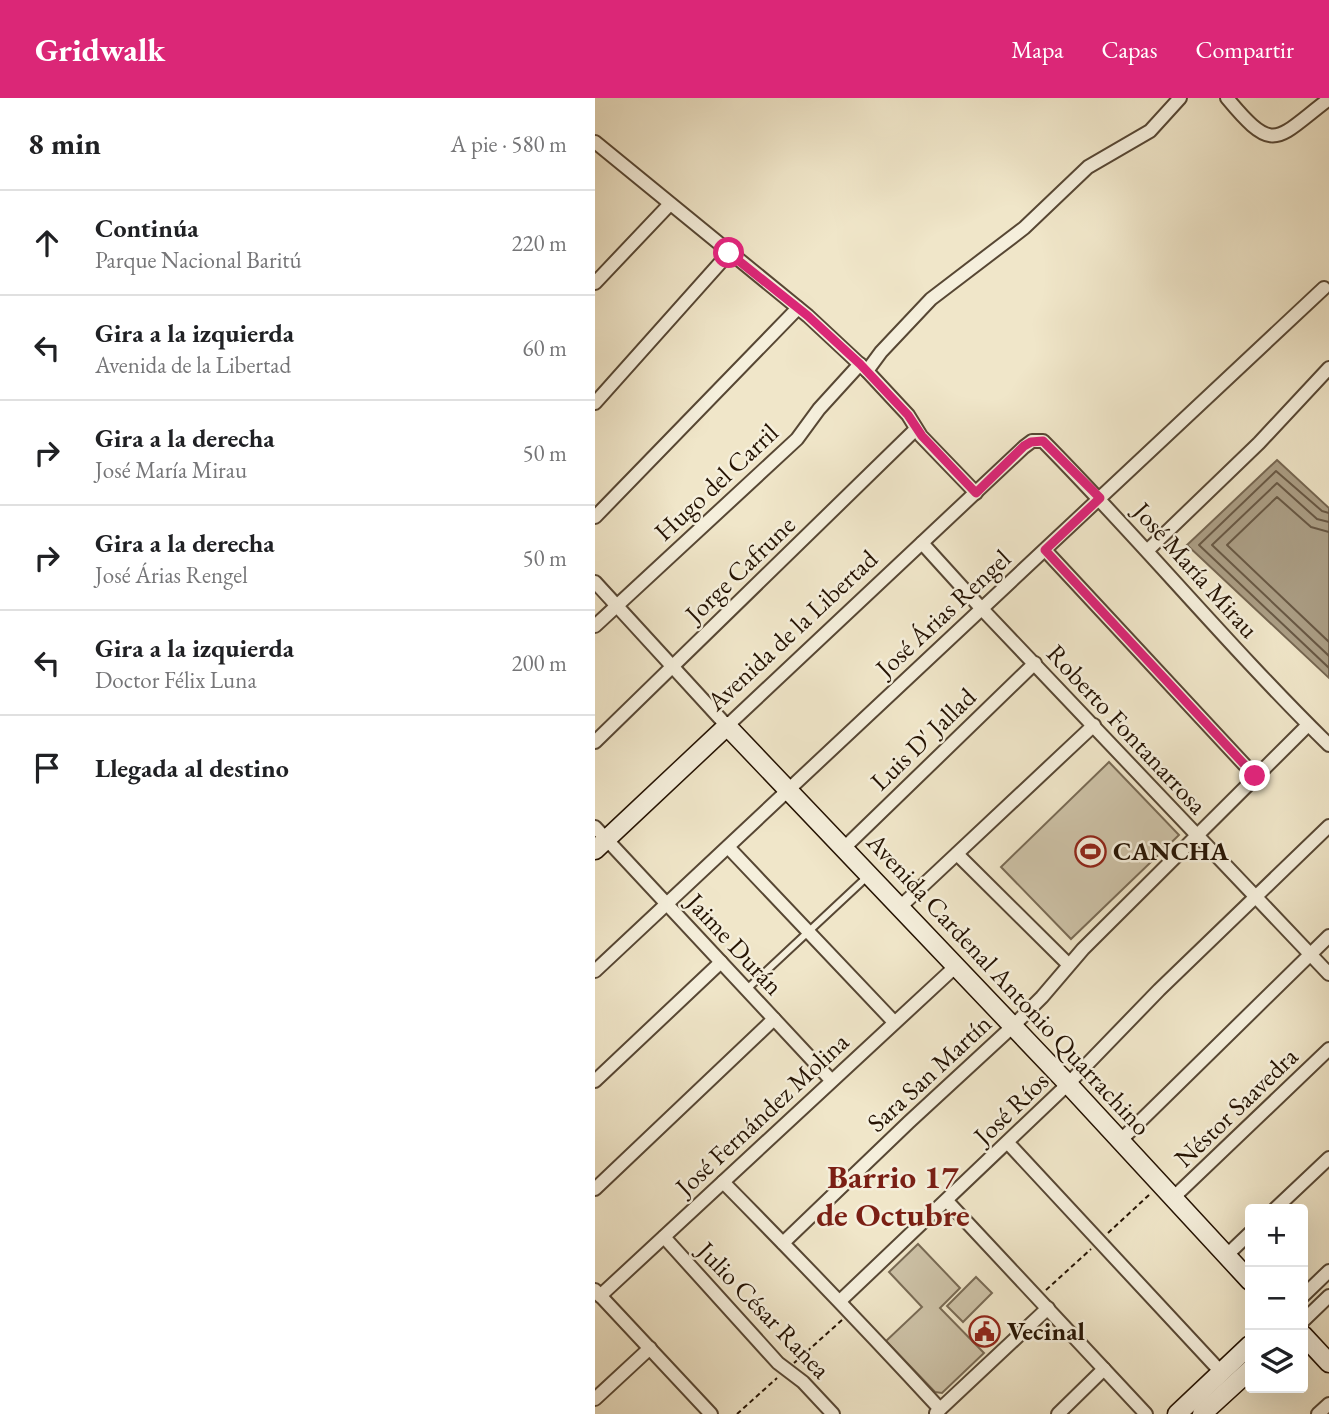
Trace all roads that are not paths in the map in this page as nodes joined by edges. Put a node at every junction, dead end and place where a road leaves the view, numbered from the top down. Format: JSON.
{"nodes":[{"id":1,"x":1180,"y":98,"type":"edge"},
{"id":2,"x":1227,"y":98,"type":"edge"},
{"id":3,"x":1329,"y":99,"type":"edge"},
{"id":4,"x":595,"y":142,"type":"edge"},
{"id":5,"x":670,"y":204,"type":"junction"},
{"id":6,"x":729,"y":253,"type":"junction"},
{"id":7,"x":595,"y":284,"type":"edge"},
{"id":8,"x":1324,"y":288,"type":"dead end"},
{"id":9,"x":798,"y":308,"type":"junction"},
{"id":10,"x":863,"y":368,"type":"junction"},
{"id":11,"x":1329,"y":368,"type":"edge"},
{"id":12,"x":595,"y":402,"type":"edge"},
{"id":13,"x":916,"y":429,"type":"junction"},
{"id":14,"x":1024,"y":446,"type":"joint"},
{"id":15,"x":976,"y":493,"type":"junction"},
{"id":16,"x":1100,"y":498,"type":"junction"},
{"id":17,"x":595,"y":517,"type":"edge"},
{"id":18,"x":922,"y":543,"type":"junction"},
{"id":19,"x":1045,"y":550,"type":"junction"},
{"id":20,"x":1148,"y":551,"type":"junction"},
{"id":21,"x":595,"y":582,"type":"edge"},
{"id":22,"x":617,"y":605,"type":"junction"},
{"id":23,"x":981,"y":608,"type":"junction"},
{"id":24,"x":595,"y":626,"type":"edge"},
{"id":25,"x":1035,"y":663,"type":"junction"},
{"id":26,"x":673,"y":667,"type":"junction"},
{"id":27,"x":1094,"y":725,"type":"junction"},
{"id":28,"x":1308,"y":725,"type":"junction"},
{"id":29,"x":727,"y":726,"type":"junction"},
{"id":30,"x":595,"y":742,"type":"edge"},
{"id":31,"x":1329,"y":745,"type":"edge"},
{"id":32,"x":1255,"y":776,"type":"junction"},
{"id":33,"x":787,"y":790,"type":"junction"},
{"id":34,"x":1329,"y":826,"type":"edge"},
{"id":35,"x":1197,"y":836,"type":"junction"},
{"id":36,"x":599,"y":839,"type":"edge"},
{"id":37,"x":729,"y":847,"type":"junction"},
{"id":38,"x":844,"y":848,"type":"junction"},
{"id":39,"x":957,"y":853,"type":"junction"},
{"id":40,"x":869,"y":874,"type":"junction"},
{"id":41,"x":1255,"y":896,"type":"junction"},
{"id":42,"x":666,"y":904,"type":"junction"},
{"id":43,"x":900,"y":907,"type":"junction"},
{"id":44,"x":809,"y":931,"type":"junction"},
{"id":45,"x":1329,"y":936,"type":"edge"},
{"id":46,"x":1311,"y":954,"type":"junction"},
{"id":47,"x":721,"y":962,"type":"junction"},
{"id":48,"x":1068,"y":964,"type":"junction"},
{"id":49,"x":955,"y":967,"type":"junction"},
{"id":50,"x":595,"y":971,"type":"edge"},
{"id":51,"x":1329,"y":974,"type":"edge"},
{"id":52,"x":747,"y":989,"type":"junction"},
{"id":53,"x":774,"y":1019,"type":"junction"},
{"id":54,"x":894,"y":1022,"type":"junction"},
{"id":55,"x":1012,"y":1027,"type":"junction"},
{"id":56,"x":1329,"y":1049,"type":"edge"},
{"id":57,"x":831,"y":1080,"type":"junction"},
{"id":58,"x":595,"y":1081,"type":"edge"},
{"id":59,"x":1068,"y":1084,"type":"junction"},
{"id":60,"x":1121,"y":1140,"type":"junction"},
{"id":61,"x":1008,"y":1143,"type":"junction"},
{"id":62,"x":1329,"y":1158,"type":"edge"},
{"id":63,"x":723,"y":1182,"type":"junction"},
{"id":64,"x":595,"y":1189,"type":"edge"},
{"id":65,"x":1174,"y":1197,"type":"junction"},
{"id":66,"x":947,"y":1200,"type":"junction"},
{"id":67,"x":1280,"y":1204,"type":"edge"},
{"id":68,"x":664,"y":1237,"type":"junction"},
{"id":69,"x":1245,"y":1238,"type":"edge"},
{"id":70,"x":783,"y":1243,"type":"junction"},
{"id":71,"x":1227,"y":1255,"type":"junction"},
{"id":72,"x":1329,"y":1271,"type":"edge"},
{"id":73,"x":1245,"y":1275,"type":"edge"},
{"id":74,"x":1308,"y":1291,"type":"edge"},
{"id":75,"x":598,"y":1293,"type":"edge"},
{"id":76,"x":1329,"y":1296,"type":"edge"},
{"id":77,"x":840,"y":1301,"type":"junction"},
{"id":78,"x":1048,"y":1308,"type":"junction"},
{"id":79,"x":1308,"y":1316,"type":"edge"},
{"id":80,"x":1308,"y":1340,"type":"edge"},
{"id":81,"x":650,"y":1348,"type":"junction"},
{"id":82,"x":1245,"y":1350,"type":"edge"},
{"id":83,"x":1329,"y":1363,"type":"edge"},
{"id":84,"x":1104,"y":1369,"type":"junction"},
{"id":85,"x":1221,"y":1372,"type":"junction"},
{"id":86,"x":1245,"y":1375,"type":"edge"},
{"id":87,"x":595,"y":1399,"type":"edge"},
{"id":88,"x":1329,"y":1404,"type":"edge"},
{"id":89,"x":937,"y":1412,"type":"edge"},
{"id":90,"x":708,"y":1413,"type":"edge"},
{"id":91,"x":832,"y":1414,"type":"edge"},
{"id":92,"x":1058,"y":1414,"type":"edge"},
{"id":93,"x":1146,"y":1414,"type":"edge"},
{"id":94,"x":1177,"y":1414,"type":"edge"},
{"id":95,"x":1202,"y":1414,"type":"edge"},
{"id":96,"x":1318,"y":1414,"type":"edge"}],
"edges":[{"from":1,"to":10,"type":"street","name":"Hugo del Carril"},
{"from":2,"to":3,"type":"street"},
{"from":4,"to":5,"type":"street"},
{"from":5,"to":6,"type":"street"},
{"from":5,"to":7,"type":"street"},
{"from":6,"to":9,"type":"street"},
{"from":6,"to":12,"type":"street"},
{"from":8,"to":16,"type":"street","name":"José Árias Rengel"},
{"from":9,"to":10,"type":"street"},
{"from":9,"to":17,"type":"street"},
{"from":10,"to":13,"type":"street"},
{"from":10,"to":22,"type":"street","name":"Hugo del Carril"},
{"from":11,"to":20,"type":"street"},
{"from":13,"to":15,"type":"street"},
{"from":13,"to":26,"type":"street","name":"Jorge Cafrune"},
{"from":14,"to":15,"type":"street","name":"Avenida de la Libertad"},
{"from":14,"to":16,"type":"street","name":"José María Mirau"},
{"from":15,"to":18,"type":"street","name":"Avenida de la Libertad"},
{"from":16,"to":19,"type":"street","name":"José Árias Rengel"},
{"from":16,"to":20,"type":"street","name":"José María Mirau"},
{"from":18,"to":23,"type":"street","name":"Roberto Fontanarrosa"},
{"from":18,"to":29,"type":"street","name":"Avenida de la Libertad"},
{"from":19,"to":23,"type":"street","name":"José Árias Rengel"},
{"from":19,"to":32,"type":"street"},
{"from":20,"to":28,"type":"street","name":"José María Mirau"},
{"from":21,"to":22,"type":"street"},
{"from":22,"to":24,"type":"street","name":"Hugo del Carril"},
{"from":22,"to":26,"type":"street"},
{"from":23,"to":25,"type":"street","name":"Roberto Fontanarrosa"},
{"from":23,"to":33,"type":"street","name":"José Árias Rengel"},
{"from":25,"to":27,"type":"street","name":"Roberto Fontanarrosa"},
{"from":25,"to":38,"type":"street","name":"Luis D' Jallad"},
{"from":26,"to":29,"type":"street"},
{"from":26,"to":30,"type":"street","name":"Jorge Cafrune"},
{"from":27,"to":35,"type":"street","name":"Roberto Fontanarrosa"},
{"from":27,"to":39,"type":"street"},
{"from":28,"to":31,"type":"street","name":"José María Mirau"},
{"from":28,"to":32,"type":"street","name":"Sara San Martín"},
{"from":29,"to":33,"type":"street","name":"Avenida Cardenal Antonio Quarrachino"},
{"from":29,"to":36,"type":"street","name":"Avenida de la Libertad"},
{"from":32,"to":35,"type":"street","name":"Sara San Martín"},
{"from":33,"to":37,"type":"street","name":"José Árias Rengel"},
{"from":33,"to":38,"type":"street","name":"Avenida Cardenal Antonio Quarrachino"},
{"from":34,"to":41,"type":"street","name":"José Ríos"},
{"from":35,"to":41,"type":"street","name":"Roberto Fontanarrosa"},
{"from":35,"to":48,"type":"street","name":"Sara San Martín"},
{"from":36,"to":42,"type":"street","name":"Jaime Durán"},
{"from":37,"to":42,"type":"street","name":"José Árias Rengel"},
{"from":37,"to":44,"type":"street"},
{"from":38,"to":40,"type":"street","name":"Avenida Cardenal Antonio Quarrachino"},
{"from":39,"to":43,"type":"street"},
{"from":39,"to":48,"type":"street"},
{"from":40,"to":43,"type":"street","name":"Avenida Cardenal Antonio Quarrachino"},
{"from":40,"to":44,"type":"lane"},
{"from":41,"to":46,"type":"street","name":"Roberto Fontanarrosa"},
{"from":41,"to":59,"type":"street","name":"José Ríos"},
{"from":42,"to":47,"type":"street","name":"Jaime Durán"},
{"from":42,"to":50,"type":"street","name":"José Árias Rengel"},
{"from":43,"to":49,"type":"street","name":"Avenida Cardenal Antonio Quarrachino"},
{"from":44,"to":52,"type":"lane"},
{"from":44,"to":54,"type":"street"},
{"from":45,"to":46,"type":"street"},
{"from":46,"to":51,"type":"street","name":"Roberto Fontanarrosa"},
{"from":46,"to":60,"type":"street"},
{"from":47,"to":52,"type":"street","name":"Jaime Durán"},
{"from":47,"to":58,"type":"street"},
{"from":48,"to":55,"type":"street","name":"Sara San Martín"},
{"from":49,"to":54,"type":"street","name":"José Fernández Molina"},
{"from":49,"to":55,"type":"street","name":"Avenida Cardenal Antonio Quarrachino"},
{"from":52,"to":53,"type":"street","name":"Jaime Durán"},
{"from":53,"to":57,"type":"street","name":"Jaime Durán"},
{"from":53,"to":64,"type":"street"},
{"from":54,"to":57,"type":"street","name":"José Fernández Molina"},
{"from":55,"to":59,"type":"street","name":"Avenida Cardenal Antonio Quarrachino"},
{"from":55,"to":70,"type":"street","name":"Sara San Martín"},
{"from":56,"to":65,"type":"street","name":"Néstor Saavedra"},
{"from":57,"to":63,"type":"street","name":"José Fernández Molina"},
{"from":59,"to":60,"type":"street","name":"Avenida Cardenal Antonio Quarrachino"},
{"from":59,"to":61,"type":"street","name":"José Ríos"},
{"from":60,"to":65,"type":"street","name":"Avenida Cardenal Antonio Quarrachino"},
{"from":61,"to":66,"type":"street","name":"José Ríos"},
{"from":61,"to":85,"type":"street"},
{"from":62,"to":67,"type":"street"},
{"from":63,"to":68,"type":"street","name":"José Fernández Molina"},
{"from":63,"to":70,"type":"street"},
{"from":65,"to":71,"type":"street","name":"Avenida Cardenal Antonio Quarrachino"},
{"from":66,"to":77,"type":"street","name":"José Ríos"},
{"from":66,"to":78,"type":"street"},
{"from":68,"to":75,"type":"street","name":"José Fernández Molina"},
{"from":68,"to":91,"type":"street","name":"Julio César Ranea"},
{"from":69,"to":71,"type":"street"},
{"from":70,"to":77,"type":"street"},
{"from":71,"to":73,"type":"street","name":"Avenida Cardenal Antonio Quarrachino"},
{"from":72,"to":74,"type":"street"},
{"from":75,"to":81,"type":"street"},
{"from":76,"to":79,"type":"street"},
{"from":77,"to":89,"type":"street"},
{"from":78,"to":84,"type":"street"},
{"from":78,"to":89,"type":"street"},
{"from":80,"to":83,"type":"street"},
{"from":81,"to":87,"type":"street"},
{"from":81,"to":90,"type":"street"},
{"from":82,"to":85,"type":"street"},
{"from":84,"to":92,"type":"street"},
{"from":84,"to":93,"type":"street"},
{"from":85,"to":94,"type":"street"},
{"from":86,"to":95,"type":"street"},
{"from":88,"to":96,"type":"street"}]}
